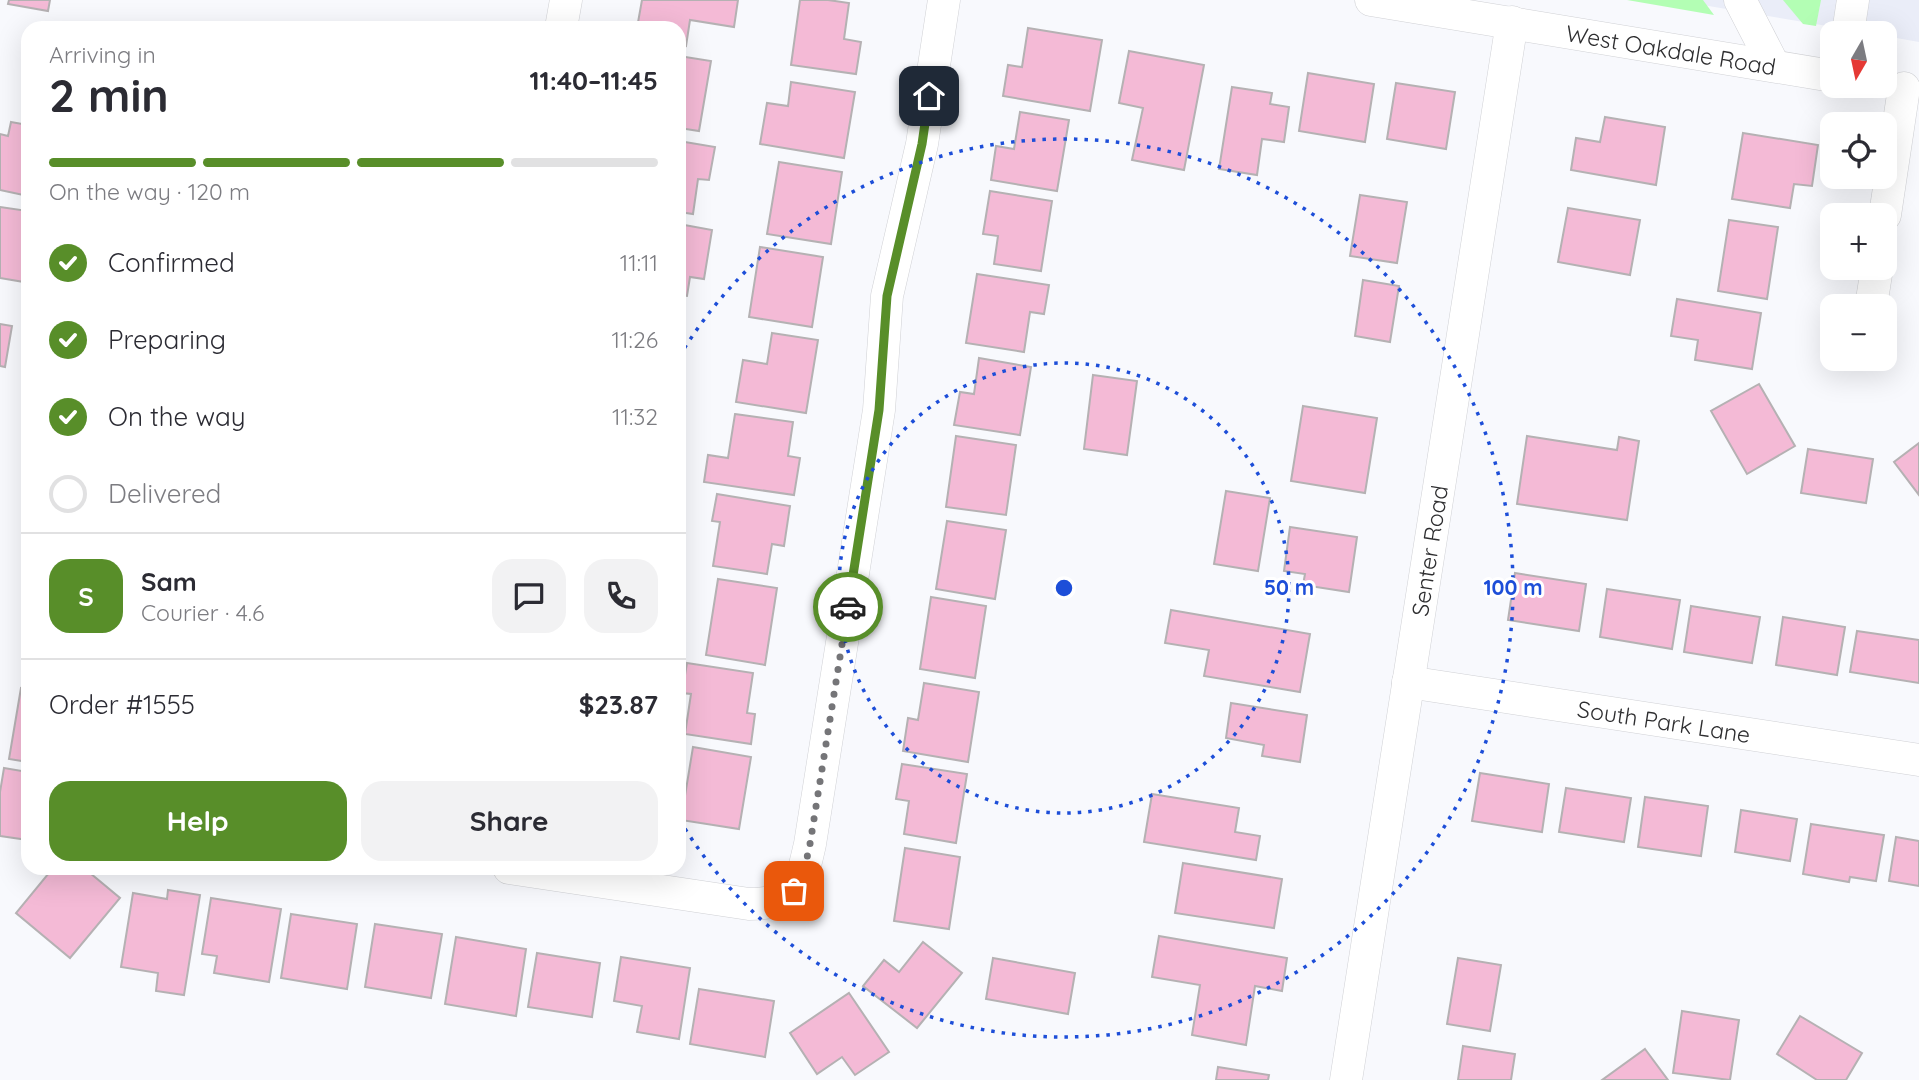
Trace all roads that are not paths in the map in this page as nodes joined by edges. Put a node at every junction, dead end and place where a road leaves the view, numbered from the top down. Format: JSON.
{"nodes":[{"id":1,"x":566,"y":0,"type":"edge"},
{"id":2,"x":944,"y":0,"type":"edge"},
{"id":3,"x":1371,"y":0,"type":"edge"},
{"id":4,"x":1740,"y":0,"type":"edge"},
{"id":5,"x":1853,"y":0,"type":"edge"},
{"id":6,"x":562,"y":21,"type":"edge"},
{"id":7,"x":1850,"y":21,"type":"edge"},
{"id":8,"x":1512,"y":22,"type":"junction"},
{"id":9,"x":1774,"y":66,"type":"junction"},
{"id":10,"x":1820,"y":74,"type":"edge"},
{"id":11,"x":1909,"y":85,"type":"edge"},
{"id":12,"x":1887,"y":203,"type":"edge"},
{"id":13,"x":1408,"y":682,"type":"junction"},
{"id":14,"x":1919,"y":760,"type":"edge"},
{"id":15,"x":556,"y":875,"type":"edge"},
{"id":16,"x":1346,"y":1080,"type":"edge"}],
"edges":[{"from":1,"to":6,"type":"street"},
{"from":2,"to":15,"type":"street"},
{"from":3,"to":8,"type":"street","name":"West Oakdale Road"},
{"from":4,"to":9,"type":"street"},
{"from":5,"to":7,"type":"street"},
{"from":8,"to":9,"type":"street","name":"West Oakdale Road"},
{"from":8,"to":13,"type":"street","name":"Senter Road"},
{"from":9,"to":10,"type":"street","name":"West Oakdale Road"},
{"from":11,"to":12,"type":"street"},
{"from":13,"to":14,"type":"street","name":"South Park Lane"},
{"from":13,"to":16,"type":"street","name":"Senter Road"}]}
